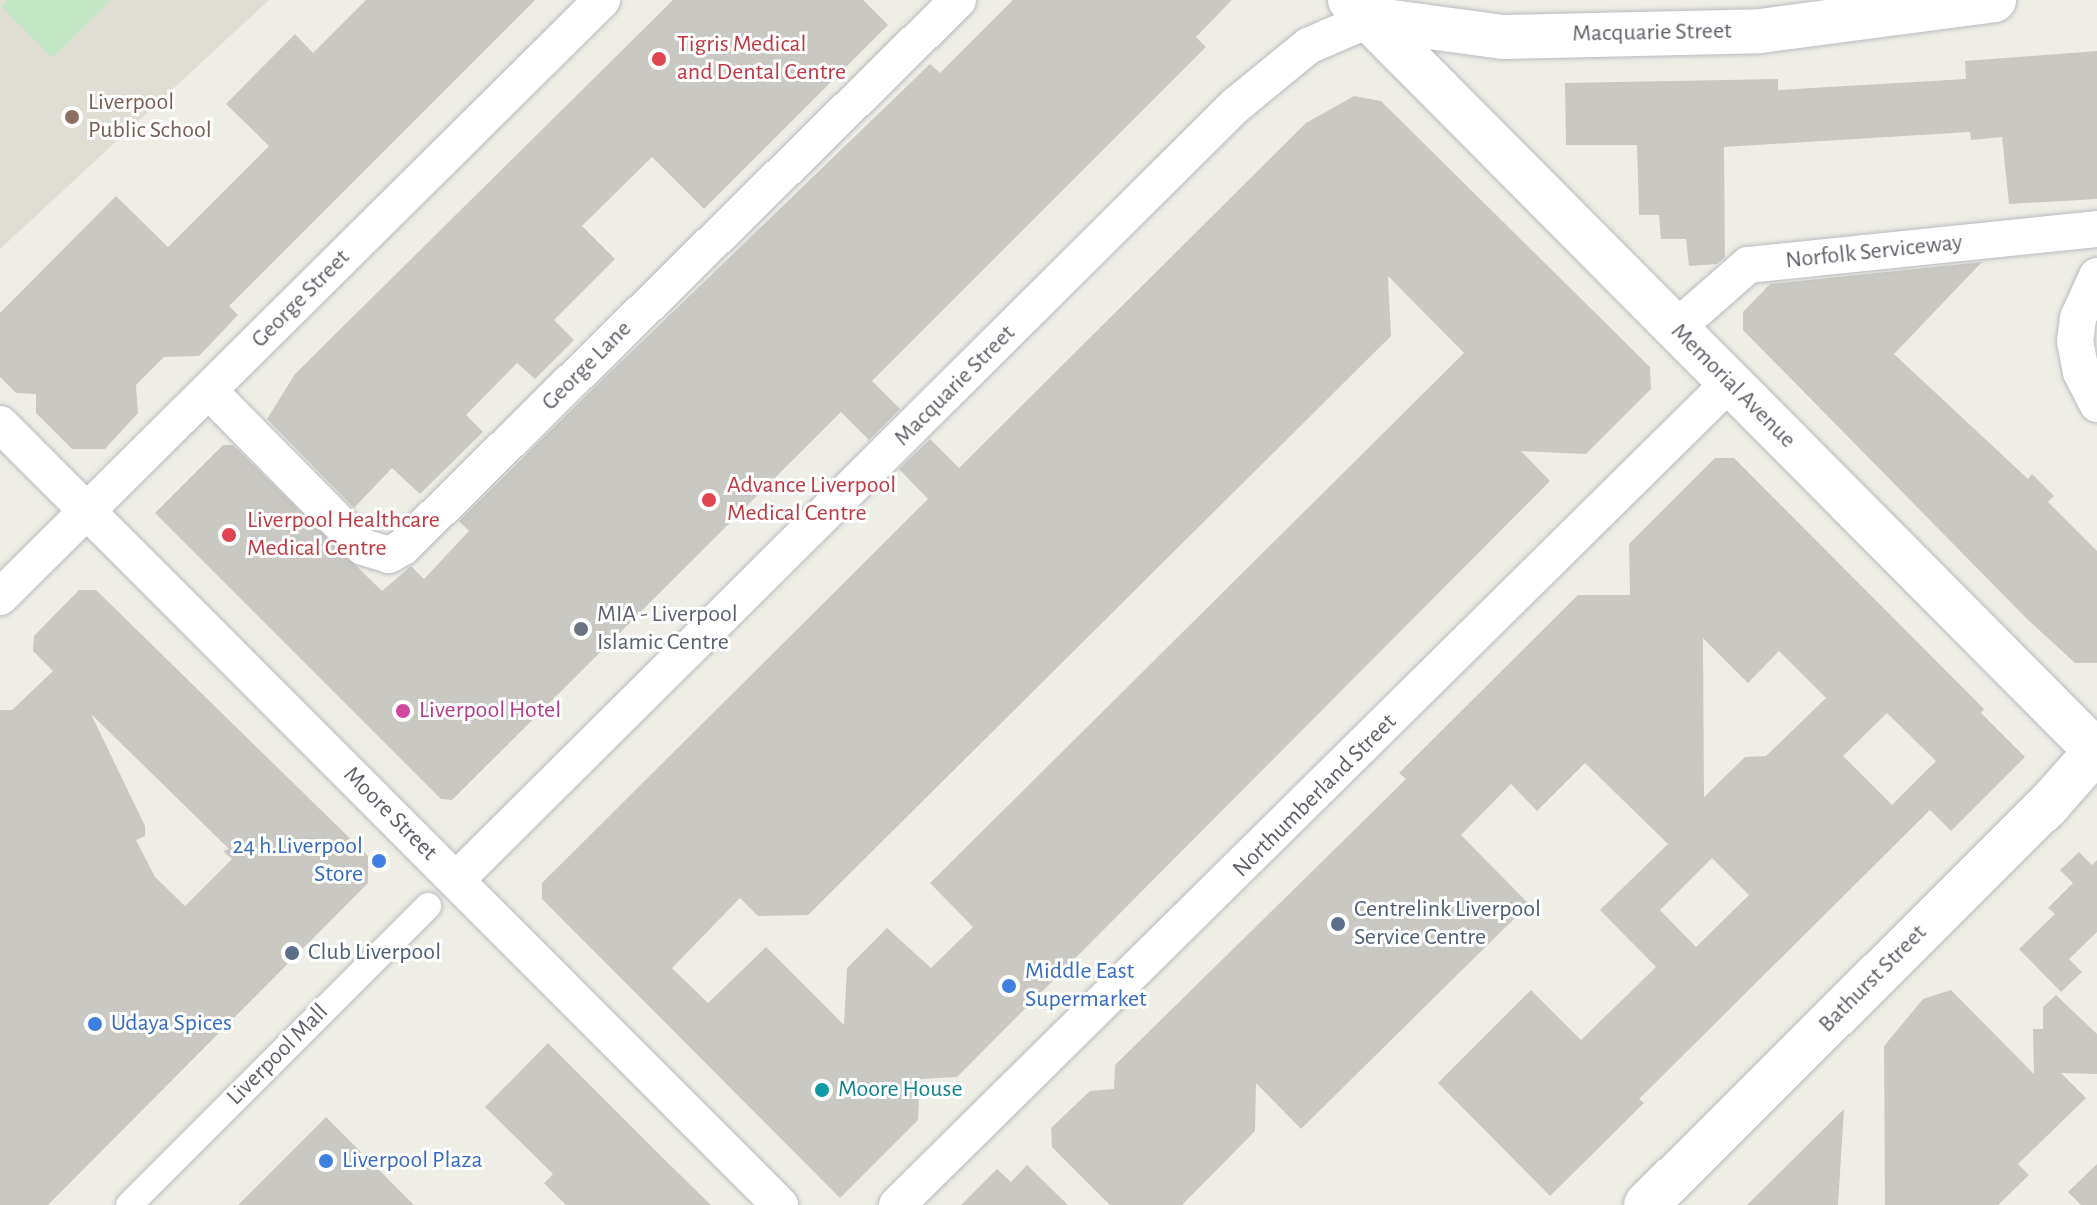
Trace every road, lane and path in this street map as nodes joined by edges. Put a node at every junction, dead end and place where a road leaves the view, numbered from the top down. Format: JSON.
{"nodes":[{"id":1,"x":602,"y":0,"type":"edge"},
{"id":2,"x":958,"y":0,"type":"edge"},
{"id":3,"x":1420,"y":0,"type":"edge"},
{"id":4,"x":1994,"y":0,"type":"edge"},
{"id":5,"x":1901,"y":5,"type":"edge"},
{"id":6,"x":1360,"y":9,"type":"edge"},
{"id":7,"x":2097,"y":229,"type":"edge"},
{"id":8,"x":2097,"y":276,"type":"edge"},
{"id":9,"x":1675,"y":329,"type":"junction"},
{"id":10,"x":1729,"y":383,"type":"junction"},
{"id":11,"x":209,"y":391,"type":"junction"},
{"id":12,"x":2097,"y":404,"type":"edge"},
{"id":13,"x":0,"y":424,"type":"edge"},
{"id":14,"x":85,"y":511,"type":"junction"},
{"id":15,"x":0,"y":597,"type":"edge"},
{"id":16,"x":2097,"y":751,"type":"edge"},
{"id":17,"x":456,"y":880,"type":"junction"},
{"id":18,"x":428,"y":906,"type":"dead end"},
{"id":19,"x":129,"y":1205,"type":"edge"},
{"id":20,"x":780,"y":1205,"type":"edge"},
{"id":21,"x":897,"y":1205,"type":"edge"},
{"id":22,"x":1646,"y":1205,"type":"edge"}],
"edges":[{"from":1,"to":11,"type":"street","name":"George Street"},
{"from":2,"to":11,"type":"street","name":"George Lane"},
{"from":3,"to":6,"type":"street","name":"Macquarie Street"},
{"from":4,"to":5,"type":"street","name":"Macquarie Street"},
{"from":5,"to":6,"type":"street","name":"Macquarie Street"},
{"from":6,"to":9,"type":"street","name":"Memorial Avenue"},
{"from":6,"to":17,"type":"street","name":"Macquarie Street"},
{"from":7,"to":9,"type":"street","name":"Norfolk Serviceway"},
{"from":8,"to":12,"type":"street"},
{"from":9,"to":10,"type":"street","name":"Memorial Avenue"},
{"from":10,"to":16,"type":"street","name":"Memorial Avenue"},
{"from":10,"to":21,"type":"street","name":"Northumberland Street"},
{"from":11,"to":14,"type":"street","name":"George Street"},
{"from":13,"to":14,"type":"street","name":"Moore Street"},
{"from":14,"to":15,"type":"street","name":"George Street"},
{"from":14,"to":17,"type":"street","name":"Moore Street"},
{"from":16,"to":22,"type":"street","name":"Bathurst Street"},
{"from":17,"to":20,"type":"street","name":"Moore Street"},
{"from":18,"to":19,"type":"street","name":"Liverpool Mall"}]}
